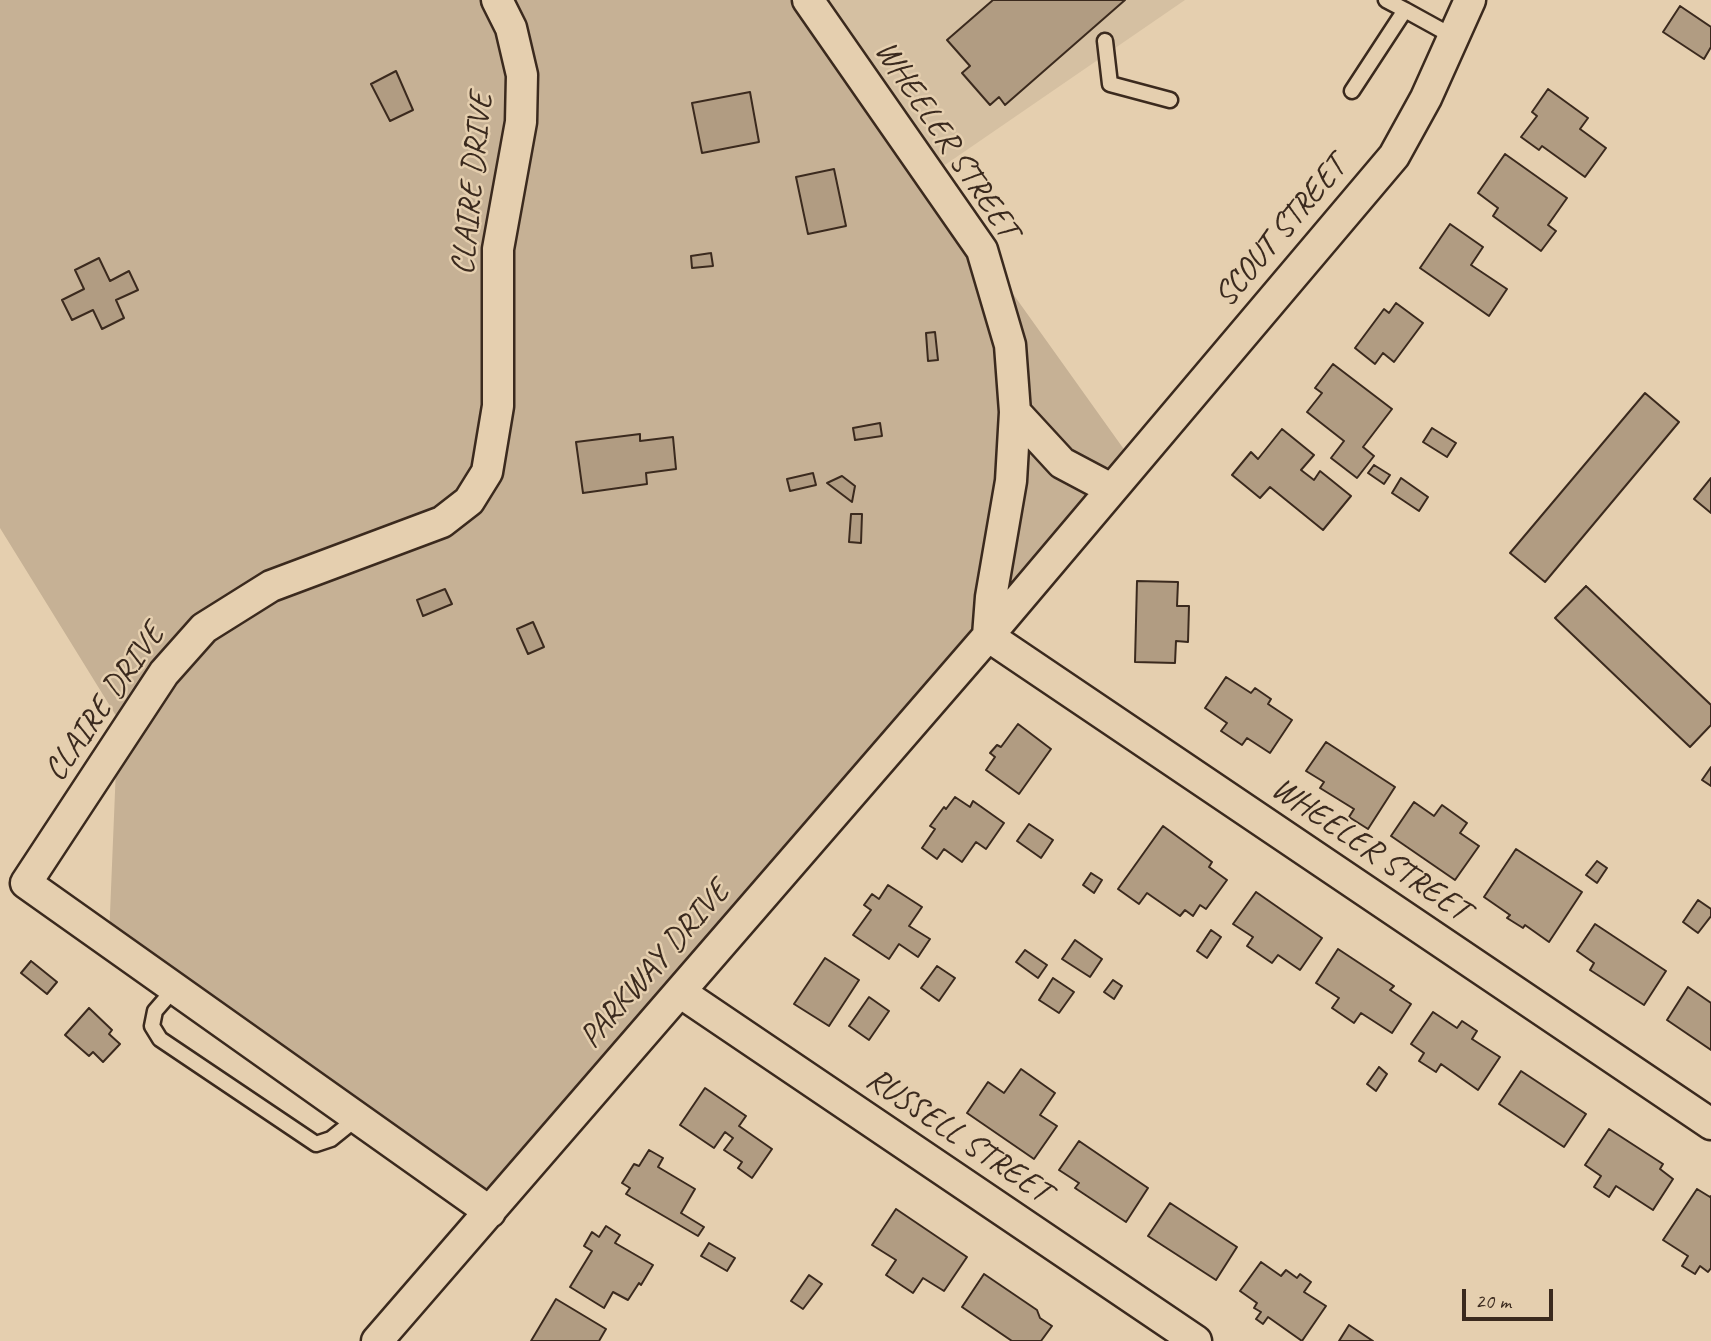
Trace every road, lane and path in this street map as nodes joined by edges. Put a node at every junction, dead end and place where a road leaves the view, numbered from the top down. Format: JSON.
{"nodes":[{"id":1,"x":497,"y":0,"type":"edge"},
{"id":2,"x":808,"y":0,"type":"edge"},
{"id":3,"x":1386,"y":0,"type":"edge"},
{"id":4,"x":1470,"y":0,"type":"edge"},
{"id":5,"x":1405,"y":10,"type":"junction"},
{"id":6,"x":1454,"y":37,"type":"junction"},
{"id":7,"x":1105,"y":41,"type":"dead end"},
{"id":8,"x":1352,"y":91,"type":"dead end"},
{"id":9,"x":1170,"y":100,"type":"dead end"},
{"id":10,"x":1015,"y":412,"type":"junction"},
{"id":11,"x":1111,"y":489,"type":"junction"},
{"id":12,"x":988,"y":636,"type":"junction"},
{"id":13,"x":167,"y":982,"type":"junction"},
{"id":14,"x":680,"y":992,"type":"junction"},
{"id":15,"x":357,"y":1118,"type":"junction"},
{"id":16,"x":1711,"y":1124,"type":"edge"},
{"id":17,"x":489,"y":1212,"type":"junction"},
{"id":18,"x":377,"y":1341,"type":"edge"},
{"id":19,"x":1196,"y":1341,"type":"edge"}],
"edges":[{"from":1,"to":13,"type":"street","name":"CLAIRE DRIVE"},
{"from":2,"to":10,"type":"street","name":"WHEELER STREET"},
{"from":3,"to":5,"type":"lane"},
{"from":4,"to":6,"type":"street","name":"SCOUT STREET"},
{"from":5,"to":6,"type":"lane"},
{"from":5,"to":8,"type":"lane"},
{"from":6,"to":11,"type":"street","name":"SCOUT STREET"},
{"from":7,"to":9,"type":"lane"},
{"from":10,"to":11,"type":"street"},
{"from":10,"to":12,"type":"street","name":"WHEELER STREET"},
{"from":11,"to":12,"type":"street"},
{"from":12,"to":14,"type":"street","name":"PARKWAY DRIVE"},
{"from":12,"to":16,"type":"street","name":"WHEELER STREET"},
{"from":13,"to":15,"type":"street","name":"CLAIRE DRIVE"},
{"from":13,"to":15,"type":"lane"},
{"from":14,"to":17,"type":"street","name":"PARKWAY DRIVE"},
{"from":14,"to":19,"type":"street","name":"RUSSELL STREET"},
{"from":15,"to":17,"type":"street","name":"CLAIRE DRIVE"},
{"from":17,"to":18,"type":"street","name":"PARKWAY DRIVE"}]}
